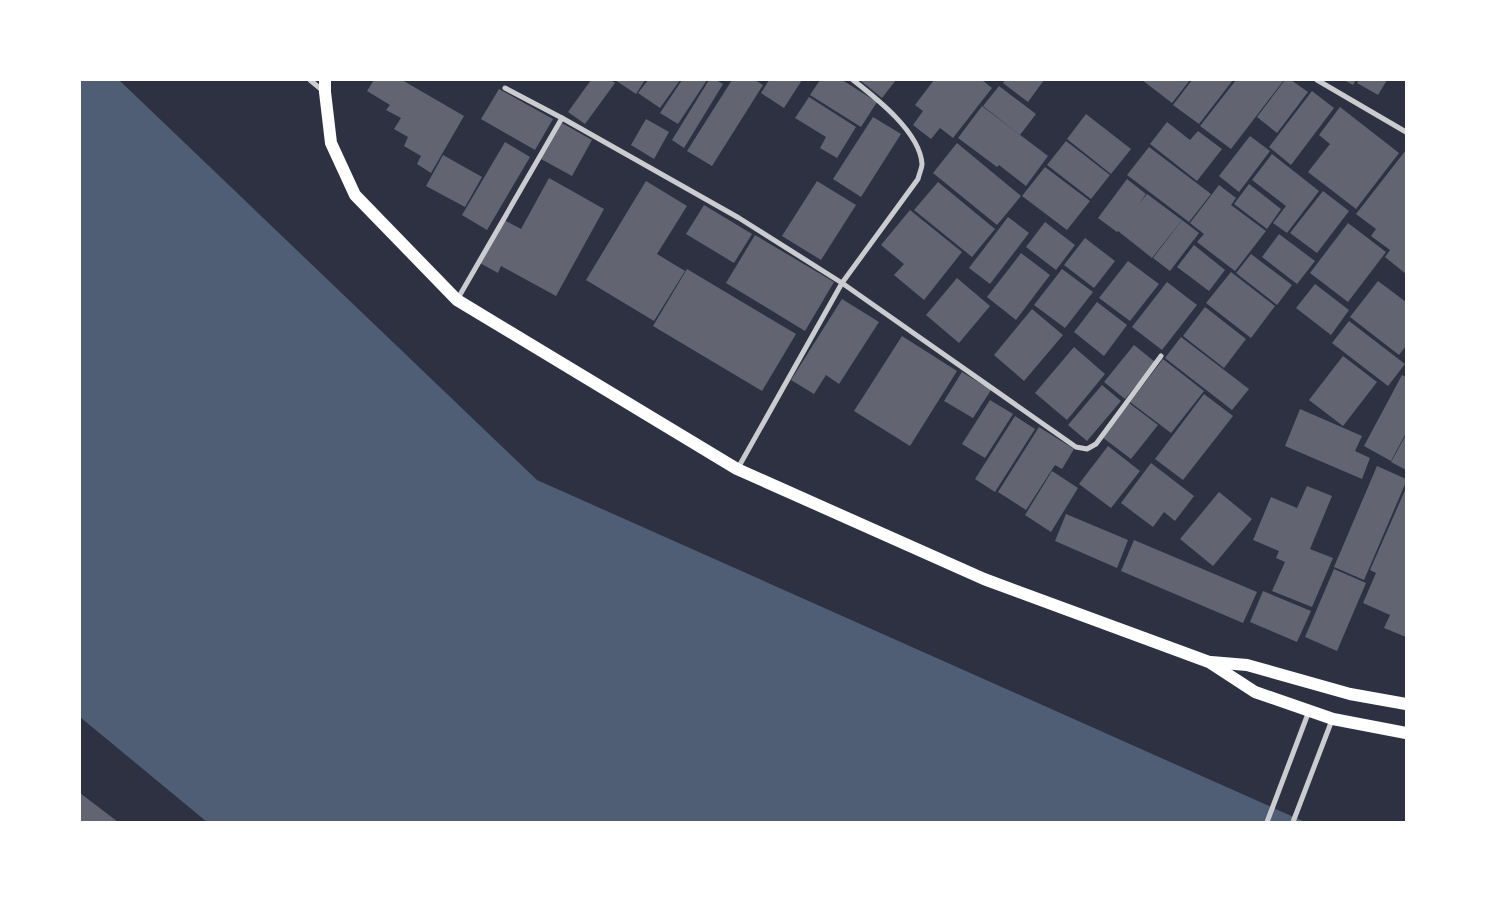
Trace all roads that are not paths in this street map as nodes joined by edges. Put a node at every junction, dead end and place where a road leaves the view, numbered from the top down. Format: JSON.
{"nodes":[{"id":1,"x":310,"y":80,"type":"edge"},
{"id":2,"x":853,"y":80,"type":"edge"},
{"id":3,"x":1317,"y":80,"type":"edge"},
{"id":4,"x":325,"y":86,"type":"edge"},
{"id":5,"x":505,"y":88,"type":"dead end"},
{"id":6,"x":562,"y":118,"type":"junction"},
{"id":7,"x":1406,"y":132,"type":"edge"},
{"id":8,"x":842,"y":283,"type":"junction"},
{"id":9,"x":457,"y":300,"type":"junction"},
{"id":10,"x":1161,"y":356,"type":"dead end"},
{"id":11,"x":737,"y":469,"type":"junction"},
{"id":12,"x":1208,"y":662,"type":"junction"},
{"id":13,"x":1406,"y":704,"type":"edge"},
{"id":14,"x":1309,"y":712,"type":"junction"},
{"id":15,"x":1333,"y":719,"type":"junction"},
{"id":16,"x":1406,"y":733,"type":"edge"},
{"id":17,"x":1267,"y":822,"type":"edge"},
{"id":18,"x":1293,"y":822,"type":"edge"}],
"edges":[{"from":1,"to":4,"type":"street"},
{"from":2,"to":8,"type":"street"},
{"from":3,"to":7,"type":"street"},
{"from":4,"to":9,"type":"main road"},
{"from":5,"to":6,"type":"street"},
{"from":6,"to":8,"type":"street"},
{"from":6,"to":9,"type":"street"},
{"from":8,"to":10,"type":"street"},
{"from":8,"to":11,"type":"street"},
{"from":9,"to":11,"type":"main road"},
{"from":11,"to":12,"type":"main road"},
{"from":12,"to":13,"type":"main road"},
{"from":12,"to":14,"type":"main road"},
{"from":14,"to":15,"type":"main road"},
{"from":14,"to":17,"type":"street"},
{"from":15,"to":16,"type":"main road"},
{"from":15,"to":18,"type":"street"}]}
